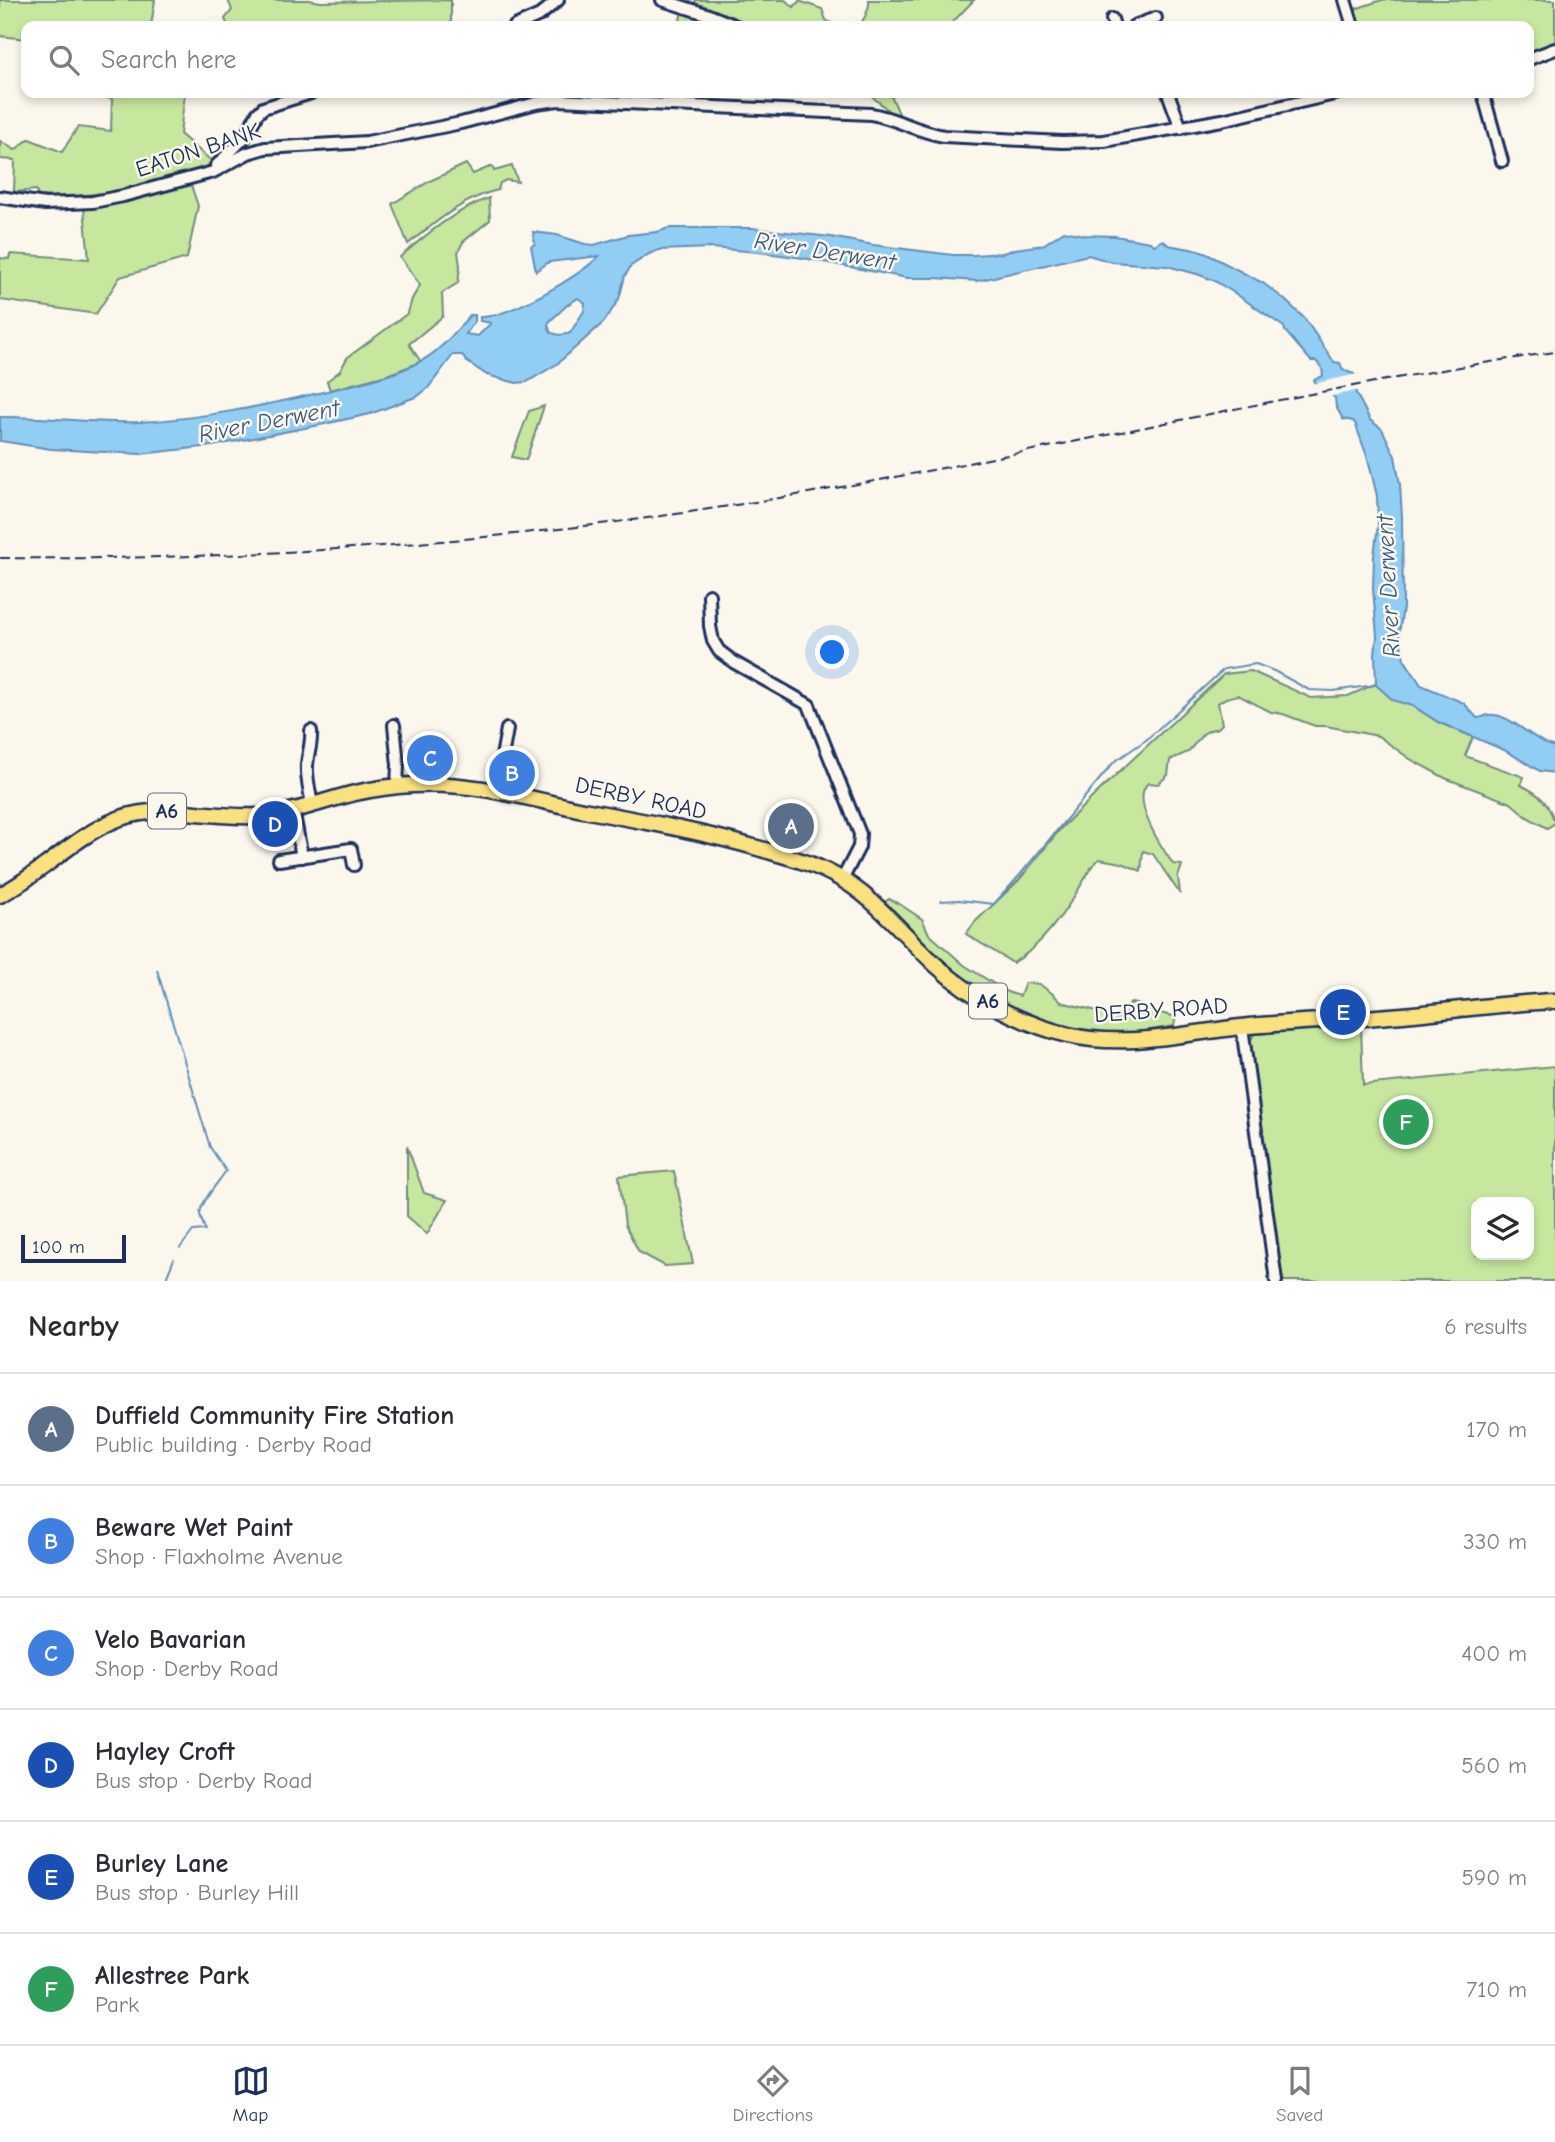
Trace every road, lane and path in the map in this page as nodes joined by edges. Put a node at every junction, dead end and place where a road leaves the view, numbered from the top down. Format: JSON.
{"nodes":[{"id":1,"x":558,"y":0,"type":"edge"},
{"id":2,"x":662,"y":0,"type":"edge"},
{"id":3,"x":1345,"y":0,"type":"edge"},
{"id":4,"x":1156,"y":18,"type":"dead end"},
{"id":5,"x":526,"y":21,"type":"edge"},
{"id":6,"x":724,"y":21,"type":"edge"},
{"id":7,"x":1149,"y":21,"type":"edge"},
{"id":8,"x":1351,"y":21,"type":"edge"},
{"id":9,"x":1555,"y":48,"type":"edge"},
{"id":10,"x":1534,"y":58,"type":"edge"},
{"id":11,"x":294,"y":98,"type":"edge"},
{"id":12,"x":1170,"y":98,"type":"edge"},
{"id":13,"x":1316,"y":98,"type":"edge"},
{"id":14,"x":1484,"y":98,"type":"edge"},
{"id":15,"x":1181,"y":128,"type":"junction"},
{"id":16,"x":1502,"y":161,"type":"dead end"},
{"id":17,"x":213,"y":172,"type":"junction"},
{"id":18,"x":0,"y":197,"type":"edge"},
{"id":19,"x":709,"y":595,"type":"dead end"},
{"id":20,"x":394,"y":725,"type":"dead end"},
{"id":21,"x":507,"y":729,"type":"dead end"},
{"id":22,"x":311,"y":731,"type":"dead end"},
{"id":23,"x":397,"y":786,"type":"junction"},
{"id":24,"x":496,"y":790,"type":"junction"},
{"id":25,"x":312,"y":805,"type":"junction"},
{"id":26,"x":293,"y":810,"type":"junction"},
{"id":27,"x":302,"y":857,"type":"junction"},
{"id":28,"x":279,"y":860,"type":"dead end"},
{"id":29,"x":354,"y":865,"type":"dead end"},
{"id":30,"x":842,"y":880,"type":"junction"},
{"id":31,"x":0,"y":895,"type":"edge"},
{"id":32,"x":1555,"y":1000,"type":"edge"},
{"id":33,"x":1242,"y":1027,"type":"junction"},
{"id":34,"x":1276,"y":1281,"type":"edge"}],
"edges":[{"from":1,"to":5,"type":"street"},
{"from":2,"to":6,"type":"street"},
{"from":3,"to":8,"type":"street"},
{"from":4,"to":7,"type":"street"},
{"from":9,"to":10,"type":"street"},
{"from":11,"to":17,"type":"street"},
{"from":12,"to":15,"type":"street"},
{"from":13,"to":15,"type":"street","name":"EATON BANK"},
{"from":14,"to":16,"type":"street"},
{"from":15,"to":17,"type":"street","name":"EATON BANK"},
{"from":17,"to":18,"type":"street","name":"EATON BANK"},
{"from":19,"to":30,"type":"street"},
{"from":20,"to":23,"type":"street"},
{"from":21,"to":24,"type":"street"},
{"from":22,"to":25,"type":"street"},
{"from":23,"to":24,"type":"highway","name":"DERBY ROAD","number":"A6"},
{"from":23,"to":25,"type":"highway","name":"DERBY ROAD","number":"A6"},
{"from":24,"to":30,"type":"highway","name":"DERBY ROAD","number":"A6"},
{"from":25,"to":26,"type":"highway","name":"DERBY ROAD","number":"A6"},
{"from":26,"to":27,"type":"street"},
{"from":26,"to":31,"type":"highway","name":"DERBY ROAD","number":"A6"},
{"from":27,"to":28,"type":"street"},
{"from":27,"to":29,"type":"street"},
{"from":30,"to":33,"type":"highway","name":"DERBY ROAD","number":"A6"},
{"from":32,"to":33,"type":"highway","number":"A6"},
{"from":33,"to":34,"type":"street"}]}
